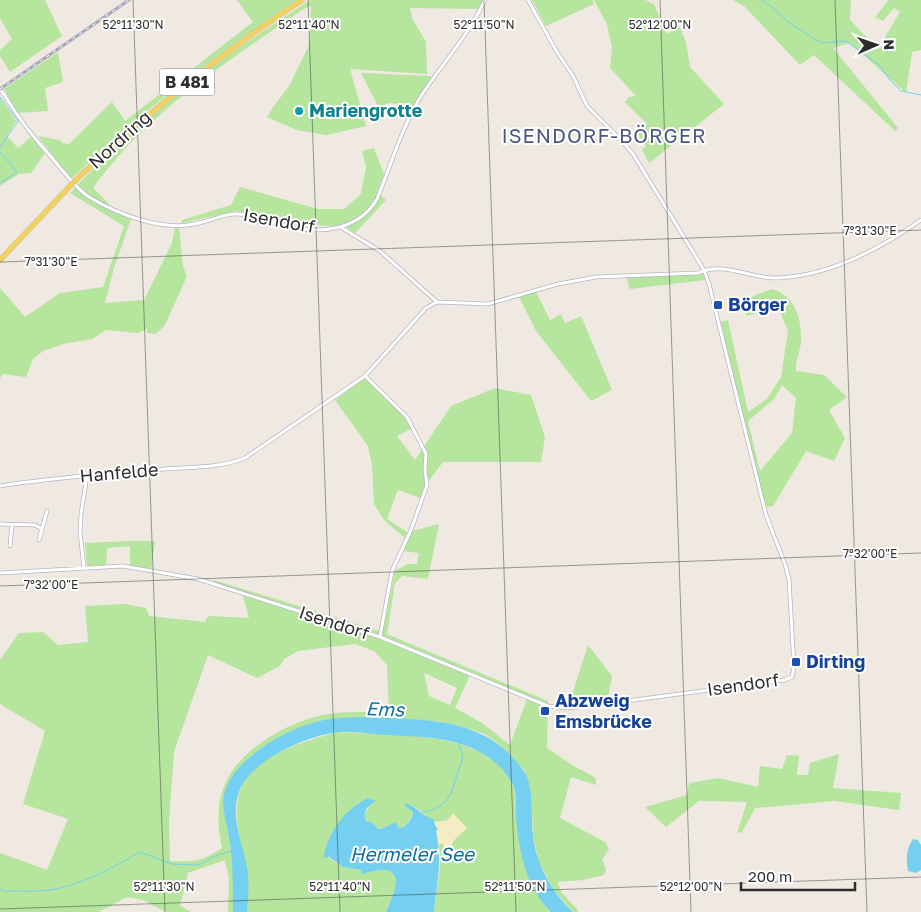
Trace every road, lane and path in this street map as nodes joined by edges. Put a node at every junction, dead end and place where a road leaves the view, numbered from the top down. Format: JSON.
{"nodes":[{"id":1,"x":302,"y":0,"type":"edge"},
{"id":2,"x":484,"y":0,"type":"edge"},
{"id":3,"x":528,"y":0,"type":"edge"},
{"id":4,"x":0,"y":89,"type":"edge"},
{"id":5,"x":921,"y":220,"type":"edge"},
{"id":6,"x":342,"y":228,"type":"junction"},
{"id":7,"x":0,"y":260,"type":"edge"},
{"id":8,"x":704,"y":270,"type":"junction"},
{"id":9,"x":437,"y":302,"type":"junction"},
{"id":10,"x":365,"y":376,"type":"junction"},
{"id":11,"x":87,"y":476,"type":"junction"},
{"id":12,"x":0,"y":486,"type":"edge"},
{"id":13,"x":47,"y":511,"type":"dead end"},
{"id":14,"x":0,"y":524,"type":"edge"},
{"id":15,"x":12,"y":525,"type":"junction"},
{"id":16,"x":42,"y":529,"type":"junction"},
{"id":17,"x":39,"y":540,"type":"dead end"},
{"id":18,"x":10,"y":546,"type":"dead end"},
{"id":19,"x":84,"y":568,"type":"junction"},
{"id":20,"x":0,"y":573,"type":"edge"},
{"id":21,"x":380,"y":637,"type":"junction"}],
"edges":[{"from":1,"to":7,"type":"main road","name":"Nordring","number":"B 481","bridge":true},
{"from":2,"to":6,"type":"street"},
{"from":3,"to":8,"type":"street","name":"Isendorf"},
{"from":4,"to":6,"type":"street","name":"Isendorf"},
{"from":5,"to":8,"type":"street"},
{"from":6,"to":9,"type":"street"},
{"from":8,"to":9,"type":"street"},
{"from":8,"to":21,"type":"street","name":"Isendorf"},
{"from":9,"to":10,"type":"street"},
{"from":10,"to":11,"type":"street","name":"Hanfelde"},
{"from":10,"to":21,"type":"street","name":"Isendorf"},
{"from":11,"to":12,"type":"street","name":"Hanfelde"},
{"from":11,"to":19,"type":"street"},
{"from":13,"to":16,"type":"street"},
{"from":14,"to":15,"type":"street"},
{"from":15,"to":16,"type":"street"},
{"from":15,"to":18,"type":"street"},
{"from":16,"to":17,"type":"street"},
{"from":19,"to":20,"type":"street","name":"Isendorf"},
{"from":19,"to":21,"type":"street","name":"Isendorf"}]}
